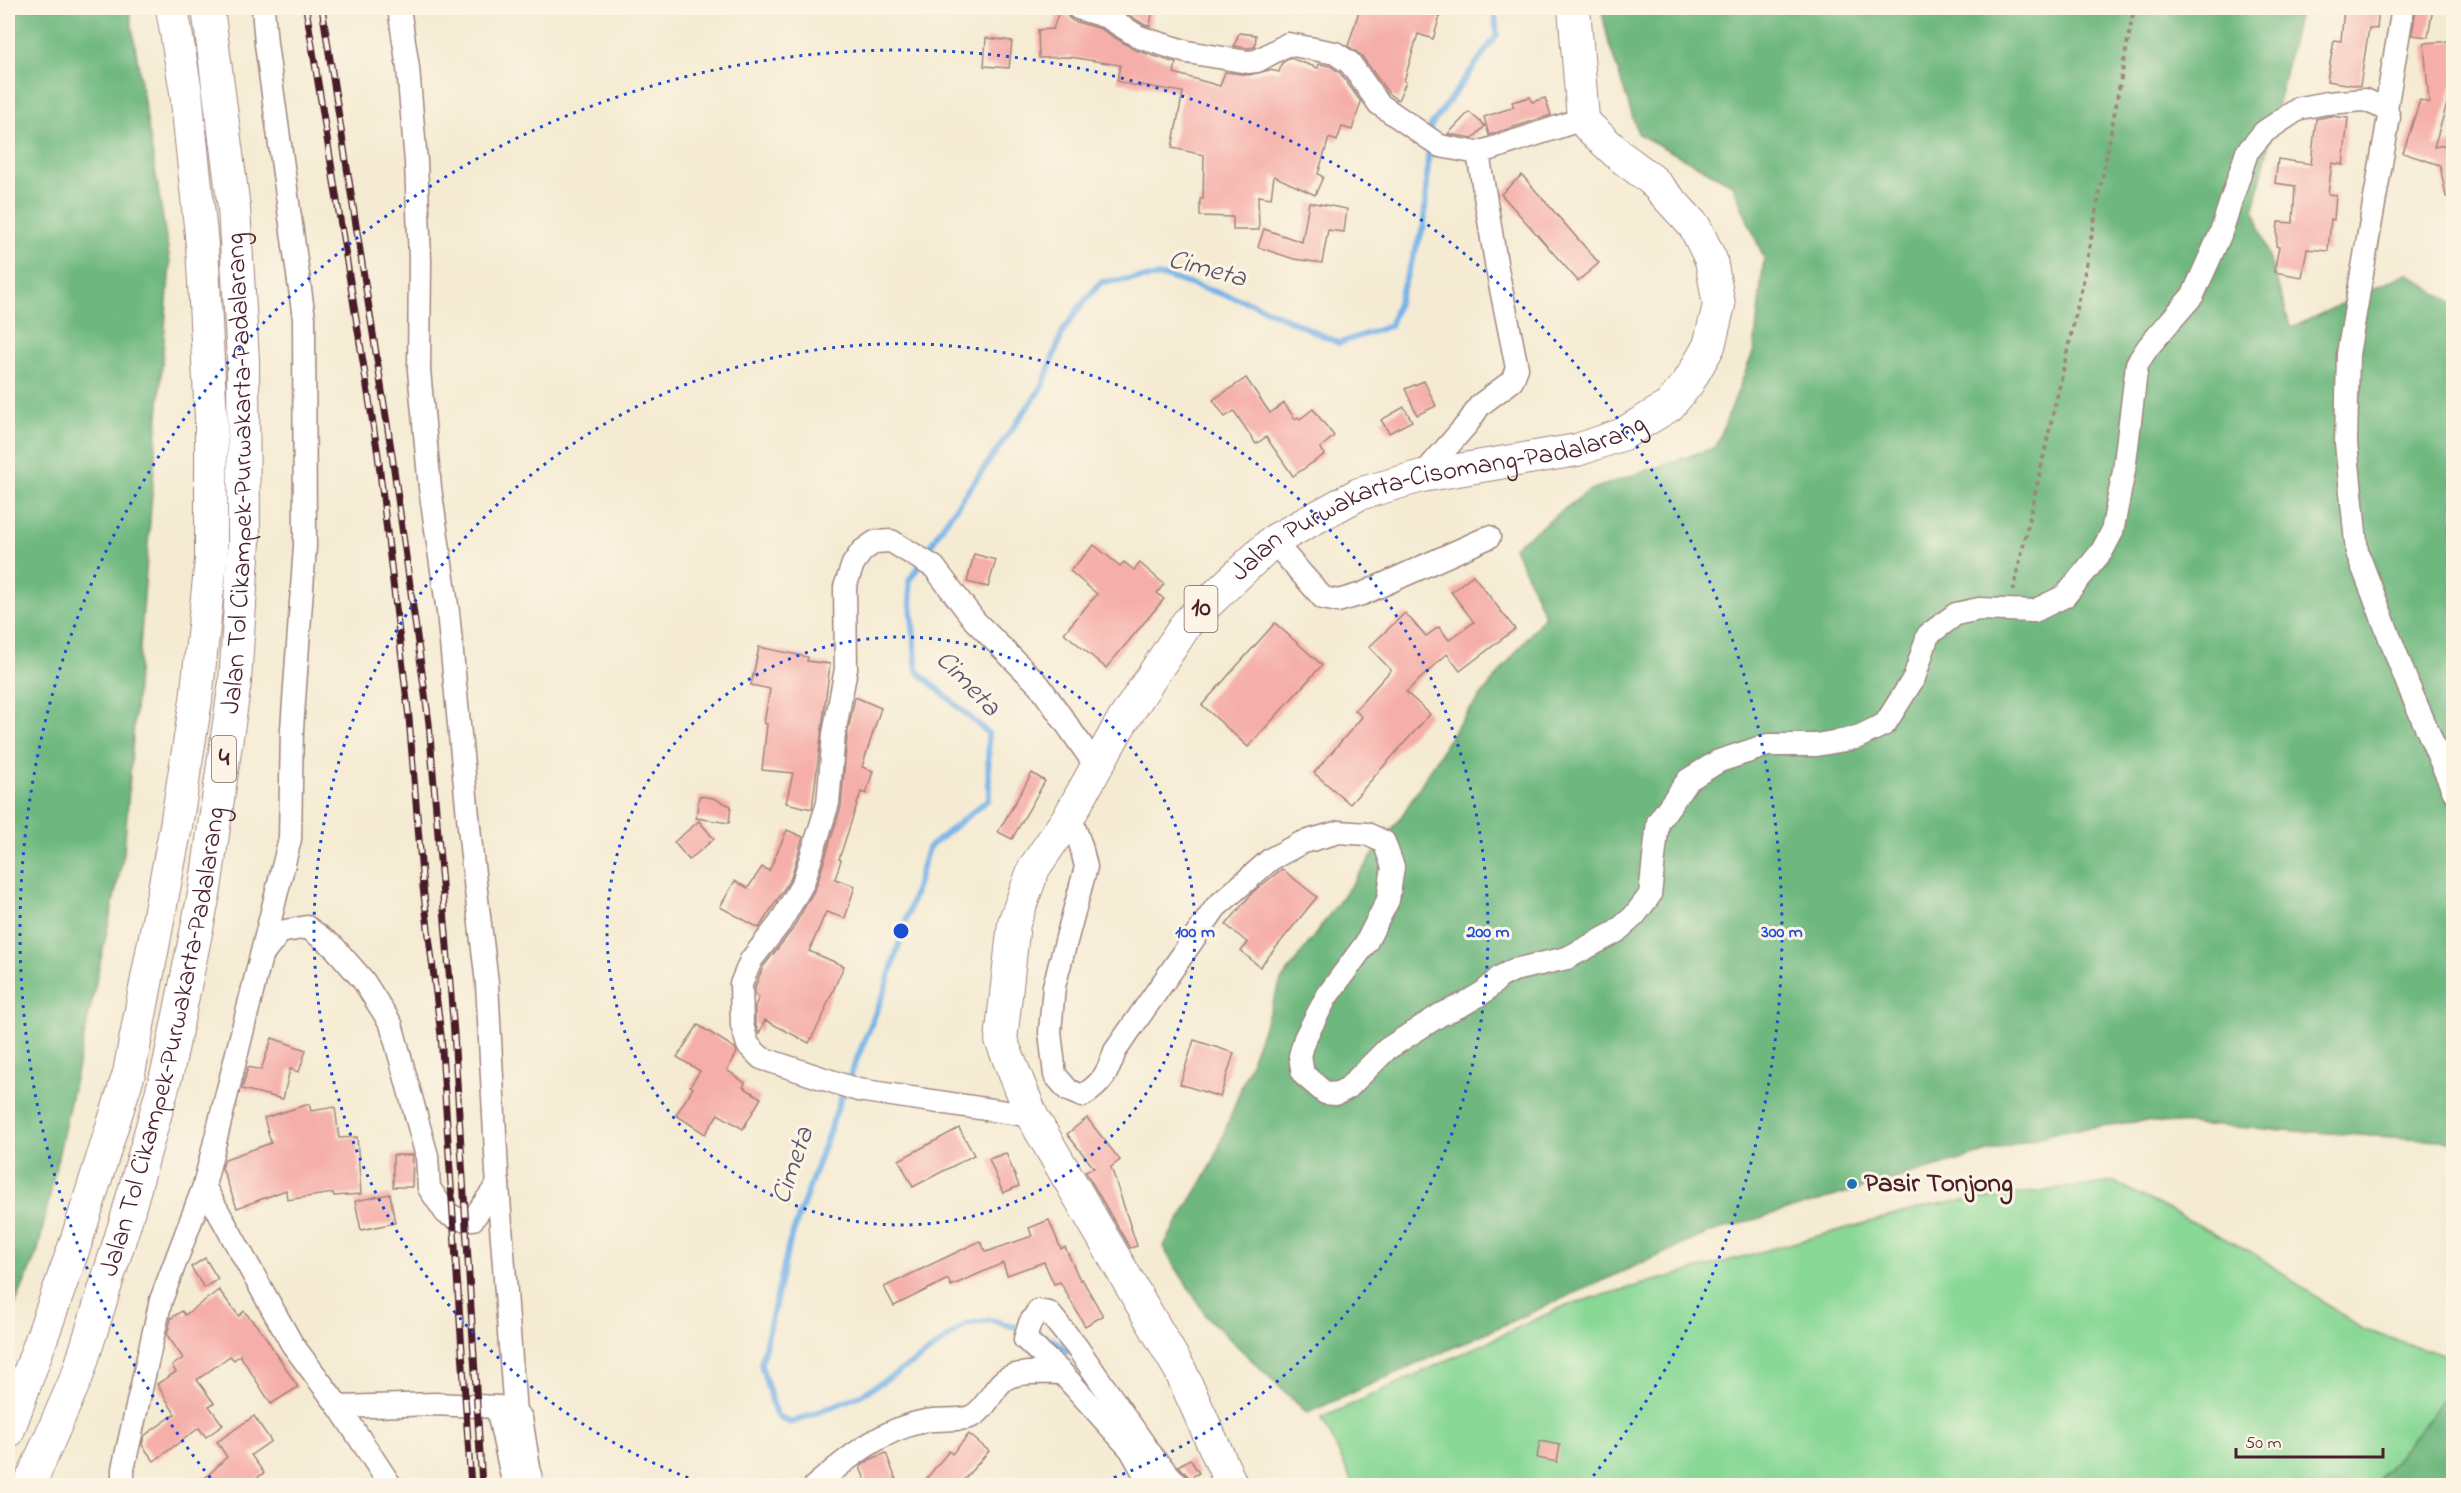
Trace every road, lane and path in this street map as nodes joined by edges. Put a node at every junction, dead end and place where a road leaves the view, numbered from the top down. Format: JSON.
{"nodes":[{"id":1,"x":172,"y":8,"type":"edge"},
{"id":2,"x":208,"y":8,"type":"edge"},
{"id":3,"x":263,"y":8,"type":"edge"},
{"id":4,"x":399,"y":8,"type":"edge"},
{"id":5,"x":1078,"y":8,"type":"edge"},
{"id":6,"x":1574,"y":8,"type":"edge"},
{"id":7,"x":2134,"y":8,"type":"edge"},
{"id":8,"x":2403,"y":8,"type":"edge"},
{"id":9,"x":2386,"y":109,"type":"junction"},
{"id":10,"x":1583,"y":119,"type":"junction"},
{"id":11,"x":1478,"y":153,"type":"junction"},
{"id":12,"x":1422,"y":476,"type":"junction"},
{"id":13,"x":1489,"y":537,"type":"dead end"},
{"id":14,"x":1273,"y":541,"type":"junction"},
{"id":15,"x":2008,"y":610,"type":"junction"},
{"id":16,"x":1096,"y":766,"type":"junction"},
{"id":17,"x":2454,"y":792,"type":"edge"},
{"id":18,"x":1070,"y":816,"type":"junction"},
{"id":19,"x":262,"y":955,"type":"junction"},
{"id":20,"x":1032,"y":1116,"type":"junction"},
{"id":21,"x":498,"y":1184,"type":"junction"},
{"id":22,"x":204,"y":1186,"type":"junction"},
{"id":23,"x":1062,"y":1373,"type":"junction"},
{"id":24,"x":339,"y":1407,"type":"junction"},
{"id":25,"x":506,"y":1410,"type":"junction"},
{"id":26,"x":8,"y":1432,"type":"edge"},
{"id":27,"x":29,"y":1485,"type":"edge"},
{"id":28,"x":123,"y":1485,"type":"edge"},
{"id":29,"x":391,"y":1485,"type":"edge"},
{"id":30,"x":514,"y":1485,"type":"edge"},
{"id":31,"x":532,"y":1485,"type":"edge"},
{"id":32,"x":815,"y":1485,"type":"edge"},
{"id":33,"x":1151,"y":1485,"type":"edge"},
{"id":34,"x":1179,"y":1485,"type":"edge"},
{"id":35,"x":1232,"y":1485,"type":"edge"}],
"edges":[{"from":1,"to":26,"type":"highway","name":"Jalan Tol Cikampek–Purwakarta–Padalarang","number":"4"},
{"from":2,"to":27,"type":"highway","name":"Jalan Tol Cikampek–Purwakarta–Padalarang","number":"4"},
{"from":3,"to":19,"type":"street"},
{"from":4,"to":21,"type":"street"},
{"from":5,"to":11,"type":"street"},
{"from":6,"to":10,"type":"highway"},
{"from":7,"to":15,"type":"path"},
{"from":8,"to":9,"type":"street"},
{"from":9,"to":15,"type":"street"},
{"from":9,"to":17,"type":"street"},
{"from":10,"to":11,"type":"street"},
{"from":10,"to":12,"type":"highway","name":"Jalan Purwakarta–Cisomang–Padalarang","number":"10"},
{"from":11,"to":12,"type":"street"},
{"from":12,"to":14,"type":"highway","name":"Jalan Purwakarta–Cisomang–Padalarang","number":"10"},
{"from":13,"to":14,"type":"street"},
{"from":14,"to":16,"type":"highway","name":"Jalan Purwakarta–Cisomang–Padalarang","number":"10"},
{"from":15,"to":18,"type":"street"},
{"from":16,"to":18,"type":"highway","name":"Jalan Purwakarta–Cisomang–Padalarang","number":"10"},
{"from":16,"to":20,"type":"street"},
{"from":18,"to":20,"type":"highway","name":"Jalan Purwakarta–Cisomang–Padalarang","number":"10"},
{"from":19,"to":21,"type":"street"},
{"from":19,"to":22,"type":"street"},
{"from":20,"to":35,"type":"highway","name":"Jalan Purwakarta–Cisomang–Padalarang","number":"10"},
{"from":21,"to":25,"type":"street"},
{"from":22,"to":24,"type":"street"},
{"from":22,"to":28,"type":"street"},
{"from":23,"to":32,"type":"street"},
{"from":23,"to":33,"type":"street"},
{"from":23,"to":34,"type":"street"},
{"from":24,"to":25,"type":"street"},
{"from":24,"to":29,"type":"street"},
{"from":25,"to":30,"type":"street"},
{"from":25,"to":31,"type":"street"}]}
